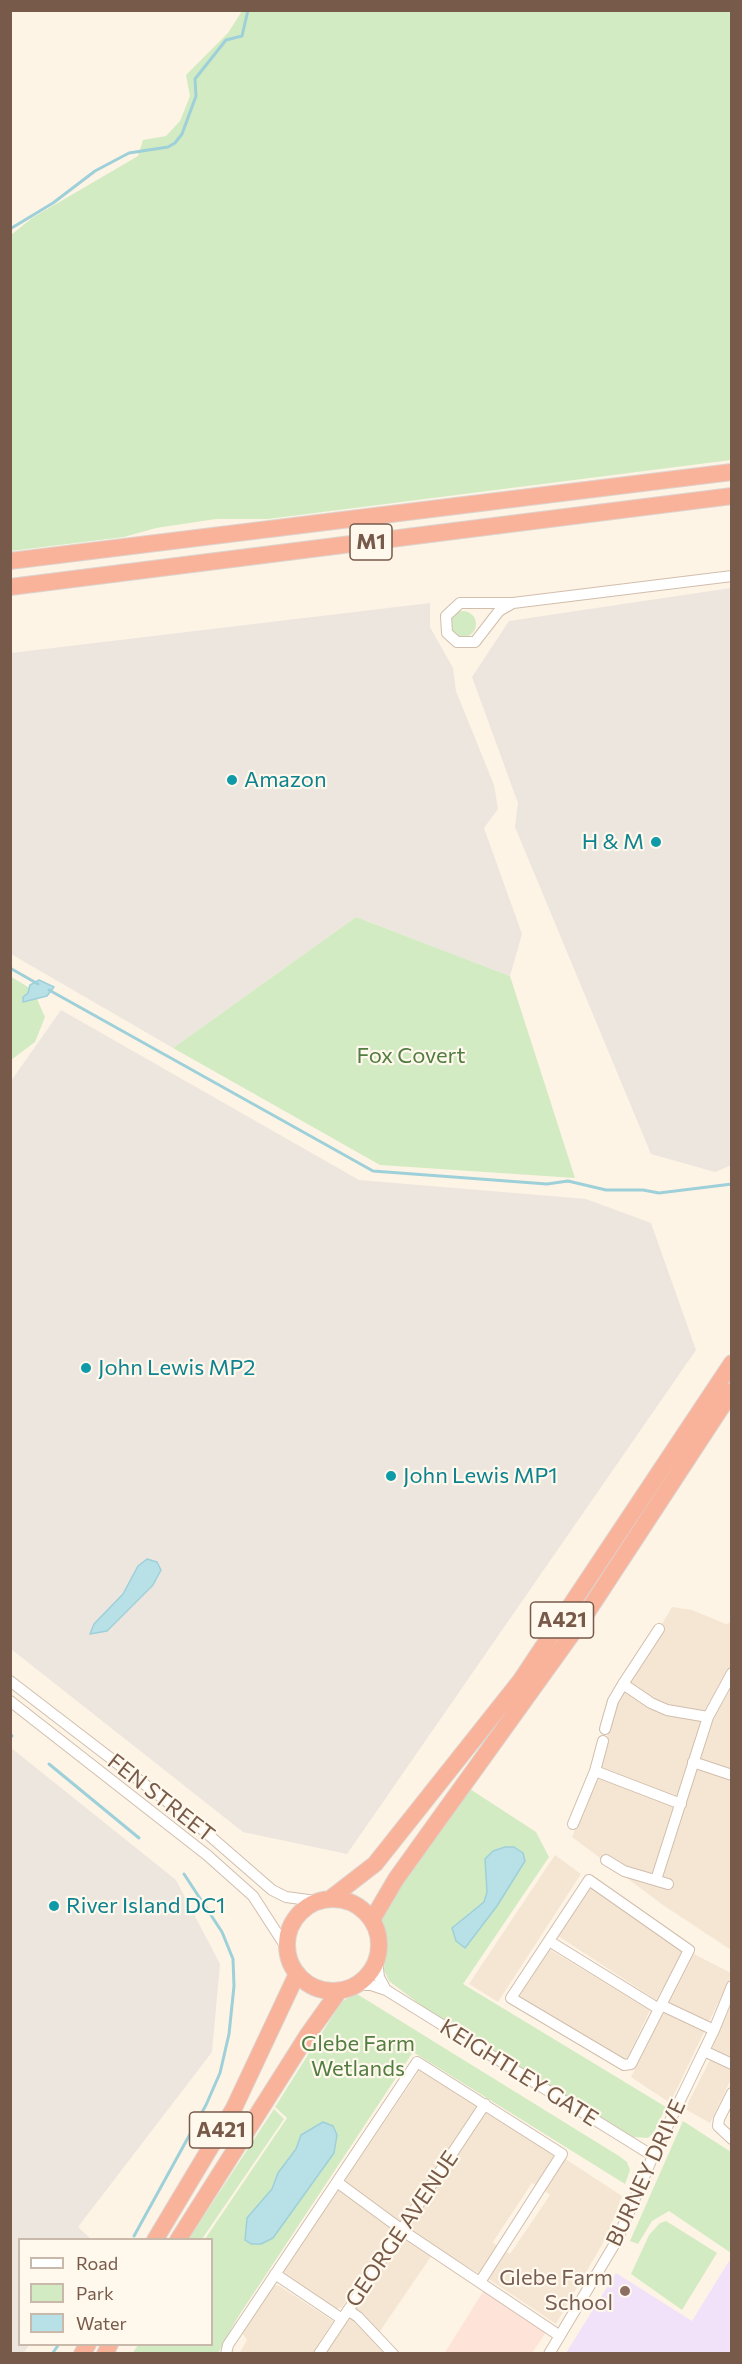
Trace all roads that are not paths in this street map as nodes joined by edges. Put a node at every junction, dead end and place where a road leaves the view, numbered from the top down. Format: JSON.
{"nodes":[{"id":1,"x":732,"y":472,"type":"edge"},
{"id":2,"x":732,"y":496,"type":"edge"},
{"id":3,"x":10,"y":561,"type":"edge"},
{"id":4,"x":732,"y":576,"type":"edge"},
{"id":5,"x":10,"y":588,"type":"edge"},
{"id":6,"x":513,"y":603,"type":"junction"},
{"id":7,"x":474,"y":604,"type":"junction"},
{"id":8,"x":486,"y":628,"type":"junction"},
{"id":9,"x":732,"y":1363,"type":"edge"},
{"id":10,"x":732,"y":1390,"type":"edge"},
{"id":11,"x":659,"y":1629,"type":"dead end"},
{"id":12,"x":732,"y":1672,"type":"edge"},
{"id":13,"x":10,"y":1681,"type":"edge"},
{"id":14,"x":623,"y":1684,"type":"junction"},
{"id":15,"x":10,"y":1701,"type":"edge"},
{"id":16,"x":708,"y":1717,"type":"junction"},
{"id":17,"x":605,"y":1729,"type":"dead end"},
{"id":18,"x":603,"y":1741,"type":"dead end"},
{"id":19,"x":693,"y":1762,"type":"junction"},
{"id":20,"x":595,"y":1771,"type":"junction"},
{"id":21,"x":732,"y":1775,"type":"edge"},
{"id":22,"x":681,"y":1804,"type":"junction"},
{"id":23,"x":573,"y":1824,"type":"dead end"},
{"id":24,"x":606,"y":1860,"type":"dead end"},
{"id":25,"x":656,"y":1880,"type":"junction"},
{"id":26,"x":668,"y":1884,"type":"dead end"},
{"id":27,"x":324,"y":1900,"type":"junction"},
{"id":28,"x":374,"y":1915,"type":"junction"},
{"id":29,"x":549,"y":1941,"type":"junction"},
{"id":30,"x":286,"y":1947,"type":"junction"},
{"id":31,"x":377,"y":1960,"type":"junction"},
{"id":32,"x":295,"y":1979,"type":"junction"},
{"id":33,"x":356,"y":1985,"type":"junction"},
{"id":34,"x":732,"y":1986,"type":"edge"},
{"id":35,"x":386,"y":1990,"type":"junction"},
{"id":36,"x":335,"y":1997,"type":"junction"},
{"id":37,"x":660,"y":2007,"type":"junction"},
{"id":38,"x":714,"y":2030,"type":"junction"},
{"id":39,"x":704,"y":2051,"type":"junction"},
{"id":40,"x":732,"y":2064,"type":"edge"},
{"id":41,"x":732,"y":2093,"type":"edge"},
{"id":42,"x":485,"y":2104,"type":"junction"},
{"id":43,"x":732,"y":2139,"type":"edge"},
{"id":44,"x":652,"y":2156,"type":"junction"},
{"id":45,"x":337,"y":2182,"type":"junction"},
{"id":46,"x":402,"y":2229,"type":"junction"},
{"id":47,"x":156,"y":2238,"type":"edge"},
{"id":48,"x":179,"y":2238,"type":"edge"},
{"id":49,"x":274,"y":2274,"type":"junction"},
{"id":50,"x":480,"y":2282,"type":"junction"},
{"id":51,"x":345,"y":2314,"type":"junction"},
{"id":52,"x":560,"y":2336,"type":"junction"},
{"id":53,"x":226,"y":2354,"type":"edge"},
{"id":54,"x":319,"y":2354,"type":"edge"},
{"id":55,"x":393,"y":2354,"type":"edge"},
{"id":56,"x":549,"y":2354,"type":"edge"}],
"edges":[{"from":1,"to":3,"type":"highway","number":"M1"},
{"from":2,"to":5,"type":"highway","number":"M1"},
{"from":4,"to":6,"type":"street"},
{"from":6,"to":7,"type":"street"},
{"from":6,"to":8,"type":"street"},
{"from":7,"to":8,"type":"street"},
{"from":7,"to":8,"type":"street"},
{"from":9,"to":27,"type":"highway","number":"A421"},
{"from":10,"to":28,"type":"highway","number":"A421"},
{"from":11,"to":14,"type":"street"},
{"from":12,"to":16,"type":"street"},
{"from":13,"to":27,"type":"street","name":"FEN STREET"},
{"from":14,"to":16,"type":"street"},
{"from":14,"to":17,"type":"street"},
{"from":15,"to":30,"type":"street","name":"FEN STREET"},
{"from":16,"to":19,"type":"street"},
{"from":18,"to":20,"type":"street"},
{"from":19,"to":21,"type":"street"},
{"from":19,"to":22,"type":"street"},
{"from":20,"to":22,"type":"street"},
{"from":20,"to":23,"type":"street"},
{"from":22,"to":25,"type":"street"},
{"from":24,"to":25,"type":"street"},
{"from":25,"to":26,"type":"street"},
{"from":27,"to":28,"type":"highway"},
{"from":27,"to":30,"type":"highway","number":"A421"},
{"from":28,"to":31,"type":"highway"},
{"from":29,"to":37,"type":"street"},
{"from":29,"to":37,"type":"street"},
{"from":29,"to":37,"type":"street"},
{"from":30,"to":32,"type":"highway"},
{"from":31,"to":33,"type":"highway"},
{"from":31,"to":35,"type":"street"},
{"from":32,"to":36,"type":"highway"},
{"from":32,"to":47,"type":"highway","number":"A421"},
{"from":33,"to":35,"type":"street","name":"KEIGHTLEY GATE"},
{"from":33,"to":36,"type":"highway"},
{"from":34,"to":38,"type":"street","name":"BURNEY DRIVE"},
{"from":35,"to":44,"type":"street","name":"KEIGHTLEY GATE"},
{"from":36,"to":48,"type":"highway","number":"A421"},
{"from":37,"to":38,"type":"street"},
{"from":38,"to":39,"type":"street","name":"BURNEY DRIVE"},
{"from":39,"to":40,"type":"street"},
{"from":39,"to":44,"type":"street","name":"BURNEY DRIVE"},
{"from":41,"to":43,"type":"street"},
{"from":42,"to":45,"type":"street"},
{"from":42,"to":46,"type":"street","name":"GEORGE AVENUE"},
{"from":42,"to":50,"type":"street"},
{"from":44,"to":52,"type":"street","name":"BURNEY DRIVE"},
{"from":45,"to":46,"type":"street"},
{"from":45,"to":49,"type":"street"},
{"from":46,"to":50,"type":"street"},
{"from":46,"to":51,"type":"street","name":"GEORGE AVENUE"},
{"from":49,"to":51,"type":"street"},
{"from":49,"to":53,"type":"street"},
{"from":50,"to":52,"type":"street"},
{"from":51,"to":54,"type":"street","name":"GEORGE AVENUE"},
{"from":51,"to":55,"type":"street"},
{"from":52,"to":56,"type":"street","name":"BURNEY DRIVE"}]}
